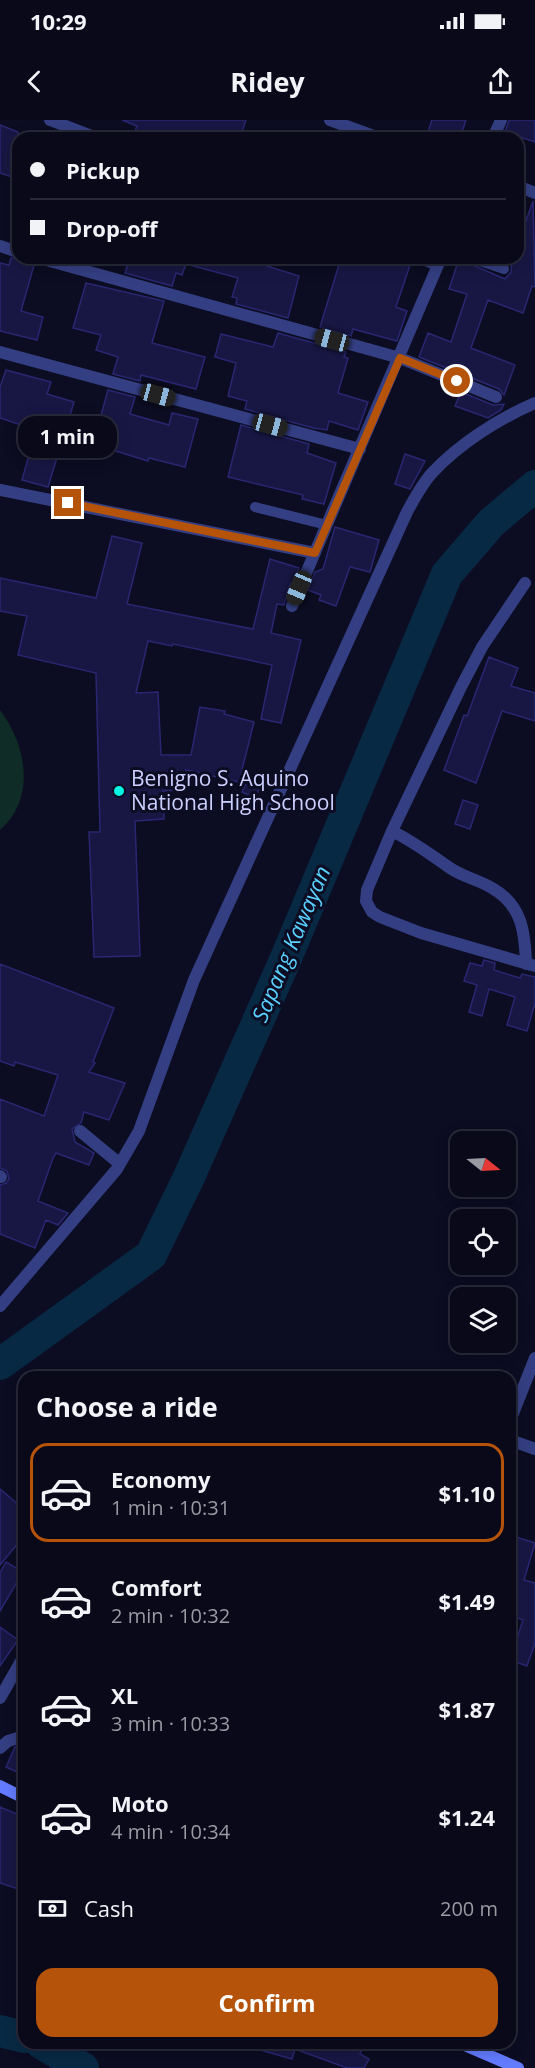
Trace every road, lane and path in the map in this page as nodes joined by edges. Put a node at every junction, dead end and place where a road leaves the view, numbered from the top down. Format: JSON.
{"nodes":[{"id":1,"x":50,"y":120,"type":"edge"},
{"id":2,"x":330,"y":120,"type":"edge"},
{"id":3,"x":81,"y":132,"type":"edge"},
{"id":4,"x":363,"y":132,"type":"edge"},
{"id":5,"x":61,"y":264,"type":"edge"},
{"id":6,"x":439,"y":264,"type":"edge"},
{"id":7,"x":489,"y":264,"type":"edge"},
{"id":8,"x":504,"y":269,"type":"dead end"},
{"id":9,"x":0,"y":352,"type":"edge"},
{"id":10,"x":400,"y":358,"type":"junction"},
{"id":11,"x":496,"y":397,"type":"dead end"},
{"id":12,"x":535,"y":403,"type":"edge"},
{"id":13,"x":360,"y":450,"type":"junction"},
{"id":14,"x":0,"y":490,"type":"edge"},
{"id":15,"x":255,"y":507,"type":"dead end"},
{"id":16,"x":327,"y":525,"type":"junction"},
{"id":17,"x":315,"y":553,"type":"junction"},
{"id":18,"x":525,"y":583,"type":"dead end"},
{"id":19,"x":292,"y":606,"type":"dead end"},
{"id":20,"x":392,"y":831,"type":"junction"},
{"id":21,"x":531,"y":965,"type":"edge"},
{"id":22,"x":80,"y":1131,"type":"dead end"},
{"id":23,"x":120,"y":1164,"type":"junction"},
{"id":24,"x":0,"y":1306,"type":"edge"},
{"id":25,"x":535,"y":1358,"type":"edge"},
{"id":26,"x":516,"y":1406,"type":"edge"},
{"id":27,"x":516,"y":1442,"type":"edge"},
{"id":28,"x":535,"y":1449,"type":"edge"},
{"id":29,"x":18,"y":1666,"type":"edge"},
{"id":30,"x":0,"y":1698,"type":"edge"},
{"id":31,"x":18,"y":1738,"type":"edge"},
{"id":32,"x":0,"y":1748,"type":"edge"},
{"id":33,"x":0,"y":1786,"type":"edge"},
{"id":34,"x":18,"y":1795,"type":"edge"},
{"id":35,"x":474,"y":2049,"type":"edge"},
{"id":36,"x":518,"y":2068,"type":"edge"}],
"edges":[{"from":1,"to":3,"type":"street"},
{"from":2,"to":4,"type":"street"},
{"from":5,"to":10,"type":"street"},
{"from":6,"to":10,"type":"street"},
{"from":7,"to":8,"type":"lane"},
{"from":9,"to":13,"type":"street"},
{"from":10,"to":11,"type":"street"},
{"from":10,"to":13,"type":"street"},
{"from":12,"to":23,"type":"street"},
{"from":13,"to":16,"type":"street"},
{"from":14,"to":17,"type":"street"},
{"from":15,"to":16,"type":"lane"},
{"from":16,"to":17,"type":"street"},
{"from":17,"to":19,"type":"street"},
{"from":18,"to":20,"type":"street"},
{"from":20,"to":21,"type":"street"},
{"from":20,"to":21,"type":"street"},
{"from":22,"to":23,"type":"street"},
{"from":23,"to":24,"type":"street"},
{"from":25,"to":26,"type":"street"},
{"from":27,"to":28,"type":"street"},
{"from":29,"to":30,"type":"street"},
{"from":31,"to":32,"type":"street"},
{"from":33,"to":34,"type":"street"},
{"from":35,"to":36,"type":"street"}]}
